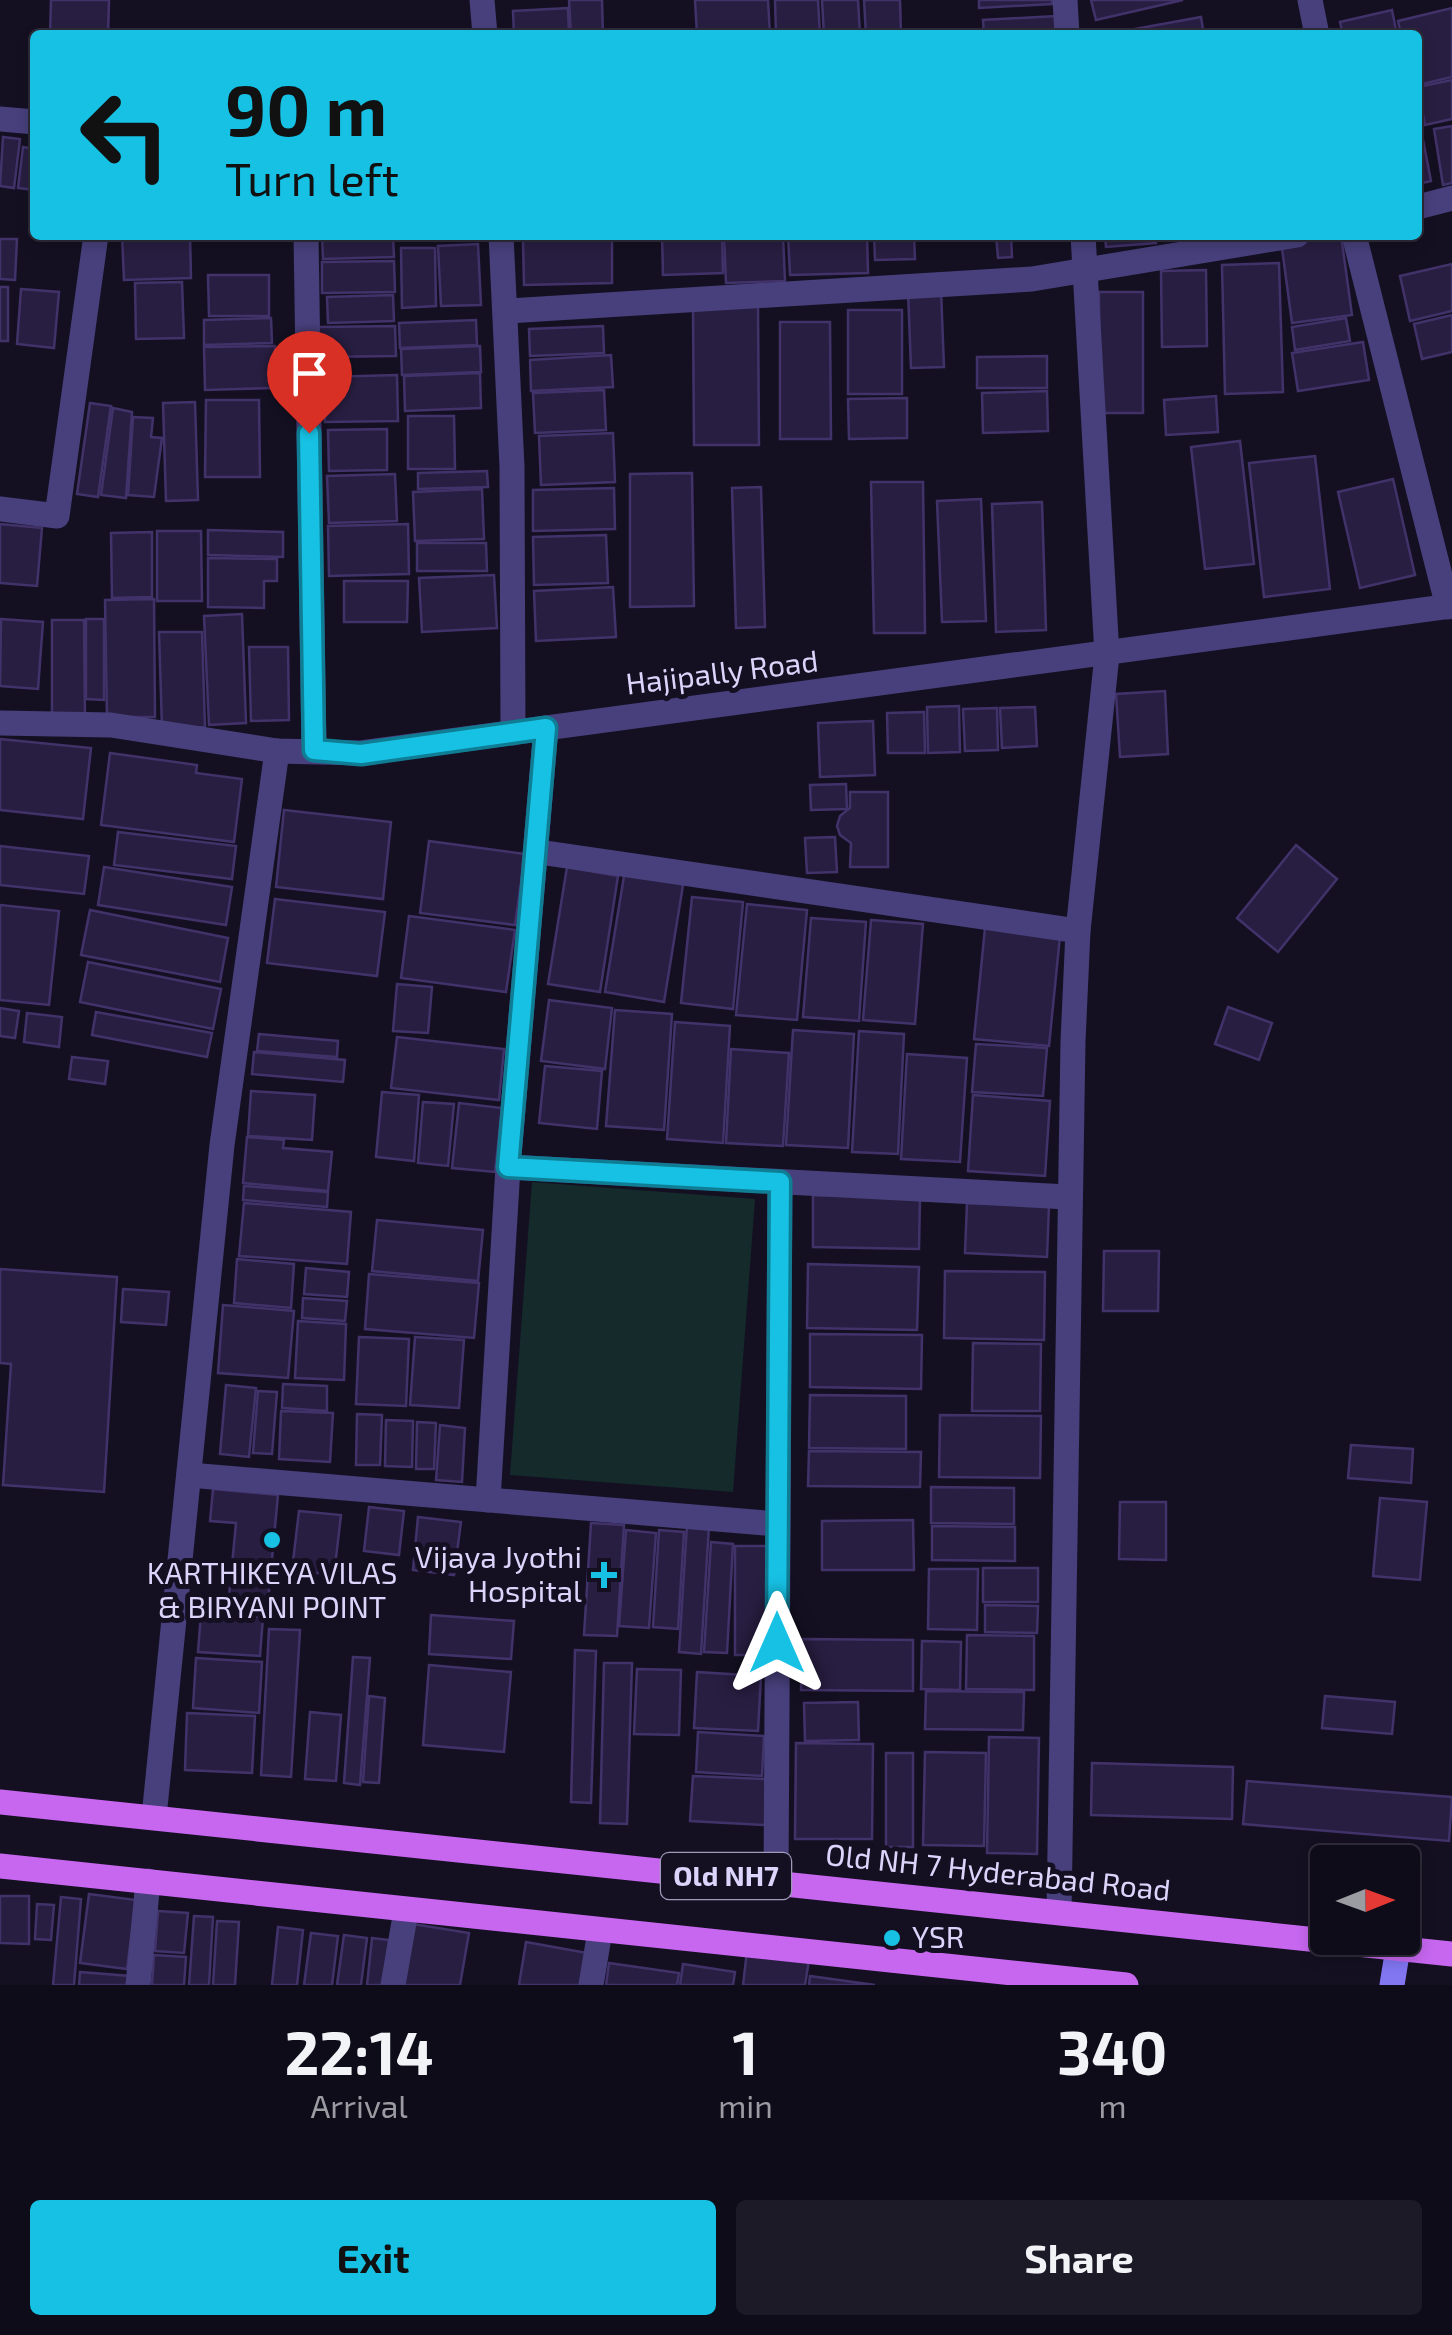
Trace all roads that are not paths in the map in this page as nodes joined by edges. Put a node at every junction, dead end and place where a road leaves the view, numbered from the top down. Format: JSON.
{"nodes":[{"id":1,"x":484,"y":0,"type":"edge"},
{"id":2,"x":1065,"y":0,"type":"edge"},
{"id":3,"x":1310,"y":0,"type":"edge"},
{"id":4,"x":485,"y":30,"type":"edge"},
{"id":5,"x":1068,"y":30,"type":"edge"},
{"id":6,"x":1316,"y":30,"type":"edge"},
{"id":7,"x":0,"y":119,"type":"edge"},
{"id":8,"x":30,"y":122,"type":"edge"},
{"id":9,"x":1452,"y":198,"type":"edge"},
{"id":10,"x":1422,"y":206,"type":"edge"},
{"id":11,"x":95,"y":240,"type":"edge"},
{"id":12,"x":306,"y":240,"type":"edge"},
{"id":13,"x":501,"y":240,"type":"edge"},
{"id":14,"x":1083,"y":240,"type":"edge"},
{"id":15,"x":1270,"y":240,"type":"edge"},
{"id":16,"x":1355,"y":240,"type":"edge"},
{"id":17,"x":1086,"y":273,"type":"junction"},
{"id":18,"x":507,"y":311,"type":"junction"},
{"id":19,"x":0,"y":509,"type":"edge"},
{"id":20,"x":1450,"y":606,"type":"edge"},
{"id":21,"x":1107,"y":656,"type":"junction"},
{"id":22,"x":0,"y":723,"type":"edge"},
{"id":23,"x":546,"y":728,"type":"junction"},
{"id":24,"x":513,"y":733,"type":"junction"},
{"id":25,"x":314,"y":750,"type":"junction"},
{"id":26,"x":277,"y":751,"type":"junction"},
{"id":27,"x":539,"y":852,"type":"junction"},
{"id":28,"x":1078,"y":931,"type":"junction"},
{"id":29,"x":508,"y":1167,"type":"junction"},
{"id":30,"x":780,"y":1182,"type":"junction"},
{"id":31,"x":1068,"y":1198,"type":"junction"},
{"id":32,"x":189,"y":1474,"type":"junction"},
{"id":33,"x":488,"y":1500,"type":"junction"},
{"id":34,"x":778,"y":1524,"type":"junction"},
{"id":35,"x":0,"y":1802,"type":"edge"},
{"id":36,"x":154,"y":1817,"type":"junction"},
{"id":37,"x":0,"y":1866,"type":"edge"},
{"id":38,"x":148,"y":1882,"type":"junction"},
{"id":39,"x":776,"y":1882,"type":"junction"},
{"id":40,"x":406,"y":1910,"type":"junction"},
{"id":41,"x":1059,"y":1912,"type":"junction"},
{"id":42,"x":600,"y":1931,"type":"junction"},
{"id":43,"x":1310,"y":1939,"type":"edge"},
{"id":44,"x":1420,"y":1950,"type":"edge"},
{"id":45,"x":1452,"y":1954,"type":"edge"},
{"id":46,"x":1397,"y":1955,"type":"edge"},
{"id":47,"x":1036,"y":1980,"type":"edge"},
{"id":48,"x":138,"y":1985,"type":"edge"},
{"id":49,"x":393,"y":1985,"type":"edge"},
{"id":50,"x":591,"y":1985,"type":"edge"},
{"id":51,"x":1126,"y":1985,"type":"edge"},
{"id":52,"x":1392,"y":1985,"type":"edge"}],
"edges":[{"from":1,"to":4,"type":"street"},
{"from":2,"to":5,"type":"street"},
{"from":3,"to":6,"type":"street"},
{"from":7,"to":8,"type":"street"},
{"from":9,"to":10,"type":"street"},
{"from":11,"to":19,"type":"street"},
{"from":12,"to":25,"type":"street"},
{"from":13,"to":18,"type":"street"},
{"from":14,"to":17,"type":"street"},
{"from":15,"to":17,"type":"street"},
{"from":16,"to":20,"type":"street"},
{"from":17,"to":18,"type":"street"},
{"from":17,"to":21,"type":"street"},
{"from":18,"to":24,"type":"street"},
{"from":20,"to":21,"type":"street","name":"Hajipally Road"},
{"from":21,"to":23,"type":"street","name":"Hajipally Road"},
{"from":21,"to":28,"type":"street"},
{"from":22,"to":26,"type":"street","name":"Hajipally Road"},
{"from":23,"to":24,"type":"street","name":"Hajipally Road"},
{"from":23,"to":27,"type":"street"},
{"from":24,"to":25,"type":"street","name":"Hajipally Road"},
{"from":25,"to":26,"type":"street","name":"Hajipally Road"},
{"from":26,"to":32,"type":"street"},
{"from":27,"to":28,"type":"street"},
{"from":27,"to":29,"type":"street"},
{"from":28,"to":31,"type":"street"},
{"from":29,"to":30,"type":"street"},
{"from":29,"to":33,"type":"street"},
{"from":30,"to":31,"type":"street"},
{"from":30,"to":34,"type":"street"},
{"from":31,"to":41,"type":"street"},
{"from":32,"to":33,"type":"street"},
{"from":32,"to":36,"type":"street"},
{"from":33,"to":34,"type":"street"},
{"from":34,"to":39,"type":"street"},
{"from":35,"to":36,"type":"main road","name":"Old NH 7 Hyderabad Road","number":"Old NH7"},
{"from":36,"to":39,"type":"main road","name":"Old NH 7 Hyderabad Road","number":"Old NH7"},
{"from":37,"to":38,"type":"main road","number":"Old NH7"},
{"from":38,"to":40,"type":"main road","number":"Old NH7"},
{"from":38,"to":48,"type":"street"},
{"from":39,"to":41,"type":"main road","name":"Old NH 7 Hyderabad Road","number":"Old NH7"},
{"from":40,"to":42,"type":"main road","number":"Old NH7"},
{"from":40,"to":49,"type":"street"},
{"from":41,"to":43,"type":"main road","name":"Old NH 7 Hyderabad Road","number":"Old NH7"},
{"from":42,"to":47,"type":"main road","number":"Old NH7"},
{"from":42,"to":50,"type":"street"},
{"from":44,"to":45,"type":"main road","name":"Old NH 7 Hyderabad Road","number":"Old NH7"},
{"from":46,"to":52,"type":"main road"},
{"from":47,"to":51,"type":"main road","number":"Old NH7"}]}
